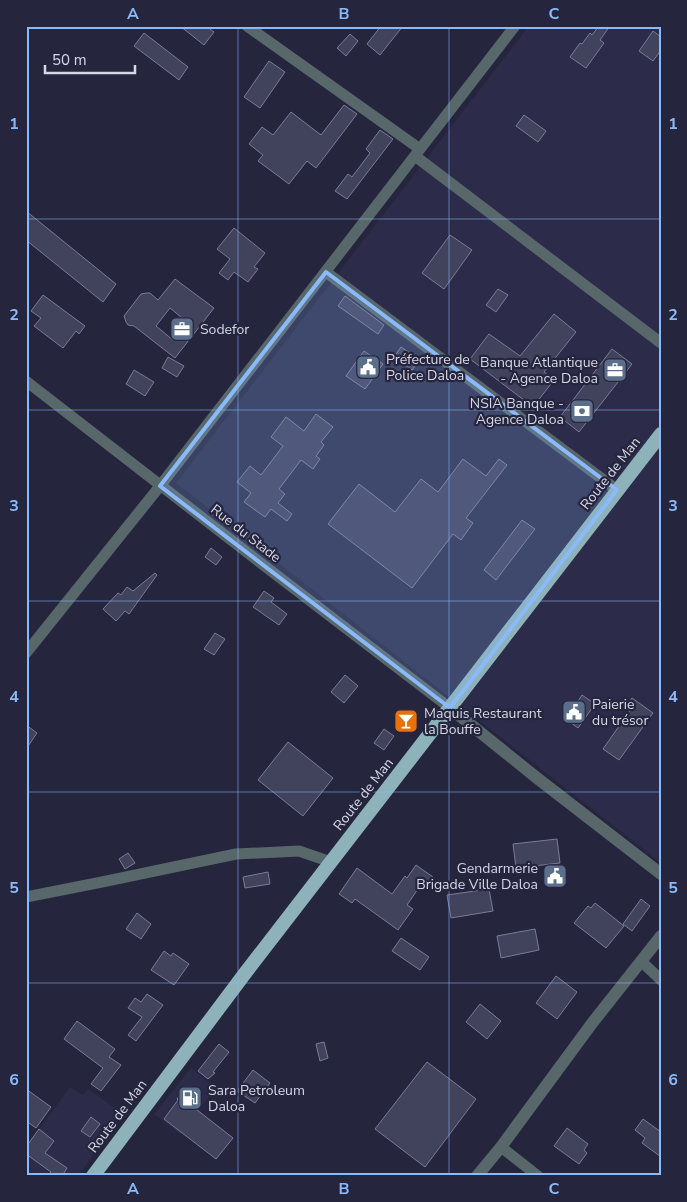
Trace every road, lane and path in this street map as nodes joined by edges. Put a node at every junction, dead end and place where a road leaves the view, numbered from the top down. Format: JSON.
{"nodes":[{"id":1,"x":247,"y":26,"type":"edge"},
{"id":2,"x":515,"y":26,"type":"edge"},
{"id":3,"x":418,"y":152,"type":"junction"},
{"id":4,"x":326,"y":272,"type":"junction"},
{"id":5,"x":661,"y":342,"type":"edge"},
{"id":6,"x":26,"y":381,"type":"edge"},
{"id":7,"x":661,"y":434,"type":"edge"},
{"id":8,"x":160,"y":486,"type":"junction"},
{"id":9,"x":617,"y":490,"type":"junction"},
{"id":10,"x":26,"y":653,"type":"edge"},
{"id":11,"x":450,"y":708,"type":"junction"},
{"id":12,"x":331,"y":862,"type":"junction"},
{"id":13,"x":661,"y":874,"type":"edge"},
{"id":14,"x":26,"y":897,"type":"edge"},
{"id":15,"x":661,"y":936,"type":"edge"},
{"id":16,"x":641,"y":961,"type":"junction"},
{"id":17,"x":661,"y":980,"type":"edge"},
{"id":18,"x":501,"y":1147,"type":"junction"},
{"id":19,"x":93,"y":1176,"type":"edge"},
{"id":20,"x":477,"y":1176,"type":"edge"},
{"id":21,"x":538,"y":1176,"type":"edge"}],
"edges":[{"from":1,"to":3,"type":"street"},
{"from":2,"to":3,"type":"street"},
{"from":3,"to":4,"type":"street"},
{"from":3,"to":5,"type":"street"},
{"from":4,"to":8,"type":"street"},
{"from":4,"to":9,"type":"street"},
{"from":6,"to":8,"type":"street","name":"Rue du Stade"},
{"from":7,"to":9,"type":"highway","name":"Route de Man"},
{"from":8,"to":10,"type":"street"},
{"from":8,"to":11,"type":"street","name":"Rue du Stade"},
{"from":9,"to":11,"type":"highway","name":"Route de Man"},
{"from":11,"to":12,"type":"highway","name":"Route de Man"},
{"from":11,"to":13,"type":"street"},
{"from":12,"to":14,"type":"street"},
{"from":12,"to":19,"type":"highway","name":"Route de Man"},
{"from":15,"to":16,"type":"street"},
{"from":16,"to":17,"type":"street"},
{"from":16,"to":18,"type":"street"},
{"from":18,"to":20,"type":"street"},
{"from":18,"to":21,"type":"street"}]}
